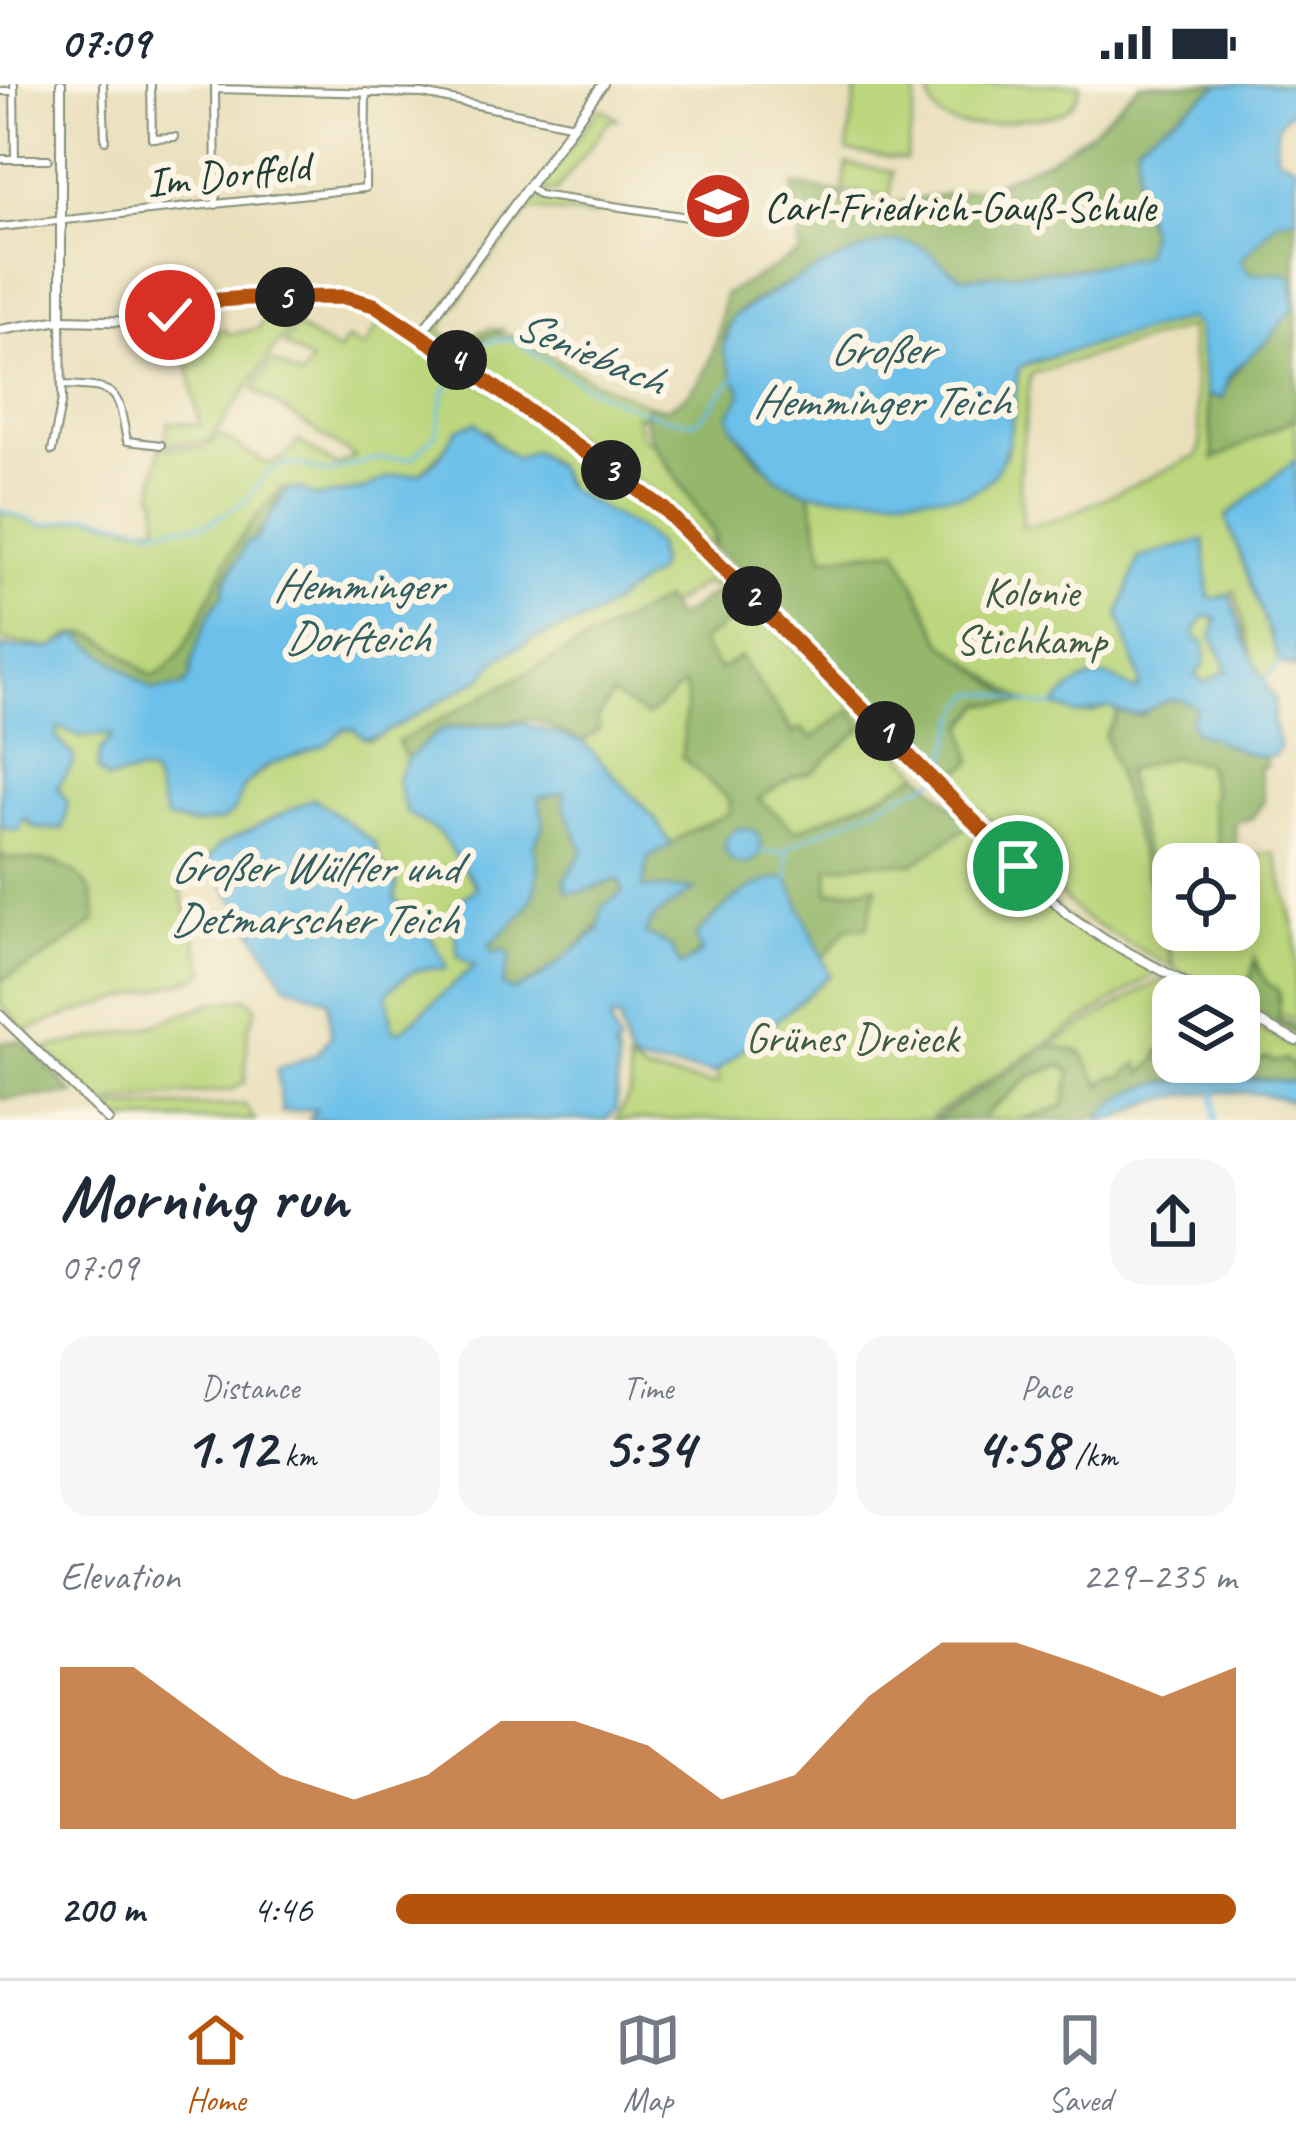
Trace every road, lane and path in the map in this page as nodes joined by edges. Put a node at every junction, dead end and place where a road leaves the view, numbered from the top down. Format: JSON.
{"nodes":[{"id":1,"x":61,"y":84,"type":"edge"},
{"id":2,"x":103,"y":84,"type":"edge"},
{"id":3,"x":151,"y":84,"type":"edge"},
{"id":4,"x":423,"y":84,"type":"edge"},
{"id":5,"x":603,"y":84,"type":"edge"},
{"id":6,"x":215,"y":86,"type":"edge"},
{"id":7,"x":14,"y":87,"type":"edge"},
{"id":8,"x":0,"y":91,"type":"edge"},
{"id":9,"x":367,"y":92,"type":"junction"},
{"id":10,"x":423,"y":94,"type":"junction"},
{"id":11,"x":574,"y":125,"type":"junction"},
{"id":12,"x":176,"y":137,"type":"dead end"},
{"id":13,"x":104,"y":140,"type":"dead end"},
{"id":14,"x":0,"y":159,"type":"edge"},
{"id":15,"x":15,"y":159,"type":"junction"},
{"id":16,"x":48,"y":159,"type":"dead end"},
{"id":17,"x":529,"y":188,"type":"junction"},
{"id":18,"x":216,"y":205,"type":"junction"},
{"id":19,"x":695,"y":218,"type":"dead end"},
{"id":20,"x":62,"y":221,"type":"junction"},
{"id":21,"x":0,"y":226,"type":"edge"},
{"id":22,"x":62,"y":320,"type":"junction"},
{"id":23,"x":0,"y":330,"type":"edge"},
{"id":24,"x":420,"y":335,"type":"junction"},
{"id":25,"x":63,"y":385,"type":"junction"},
{"id":26,"x":161,"y":445,"type":"dead end"},
{"id":27,"x":52,"y":452,"type":"dead end"},
{"id":28,"x":1172,"y":975,"type":"edge"},
{"id":29,"x":0,"y":1015,"type":"edge"},
{"id":30,"x":1260,"y":1022,"type":"edge"},
{"id":31,"x":1296,"y":1041,"type":"edge"},
{"id":32,"x":108,"y":1120,"type":"edge"}],
"edges":[{"from":1,"to":20,"type":"street"},
{"from":2,"to":13,"type":"street"},
{"from":3,"to":12,"type":"street"},
{"from":4,"to":10,"type":"street"},
{"from":5,"to":11,"type":"street"},
{"from":6,"to":9,"type":"street"},
{"from":6,"to":18,"type":"street"},
{"from":7,"to":8,"type":"street"},
{"from":7,"to":15,"type":"street"},
{"from":9,"to":10,"type":"street"},
{"from":9,"to":18,"type":"street","name":"Im Dorffeld"},
{"from":10,"to":11,"type":"street"},
{"from":11,"to":17,"type":"street"},
{"from":14,"to":15,"type":"street"},
{"from":15,"to":16,"type":"street"},
{"from":17,"to":19,"type":"street"},
{"from":17,"to":24,"type":"street"},
{"from":18,"to":20,"type":"street","name":"Im Dorffeld"},
{"from":20,"to":21,"type":"street","name":"Im Dorffeld"},
{"from":20,"to":22,"type":"street"},
{"from":22,"to":23,"type":"street"},
{"from":22,"to":24,"type":"street"},
{"from":22,"to":25,"type":"street"},
{"from":24,"to":28,"type":"street"},
{"from":25,"to":26,"type":"street"},
{"from":25,"to":27,"type":"street"},
{"from":29,"to":32,"type":"street"},
{"from":30,"to":31,"type":"street"}]}
